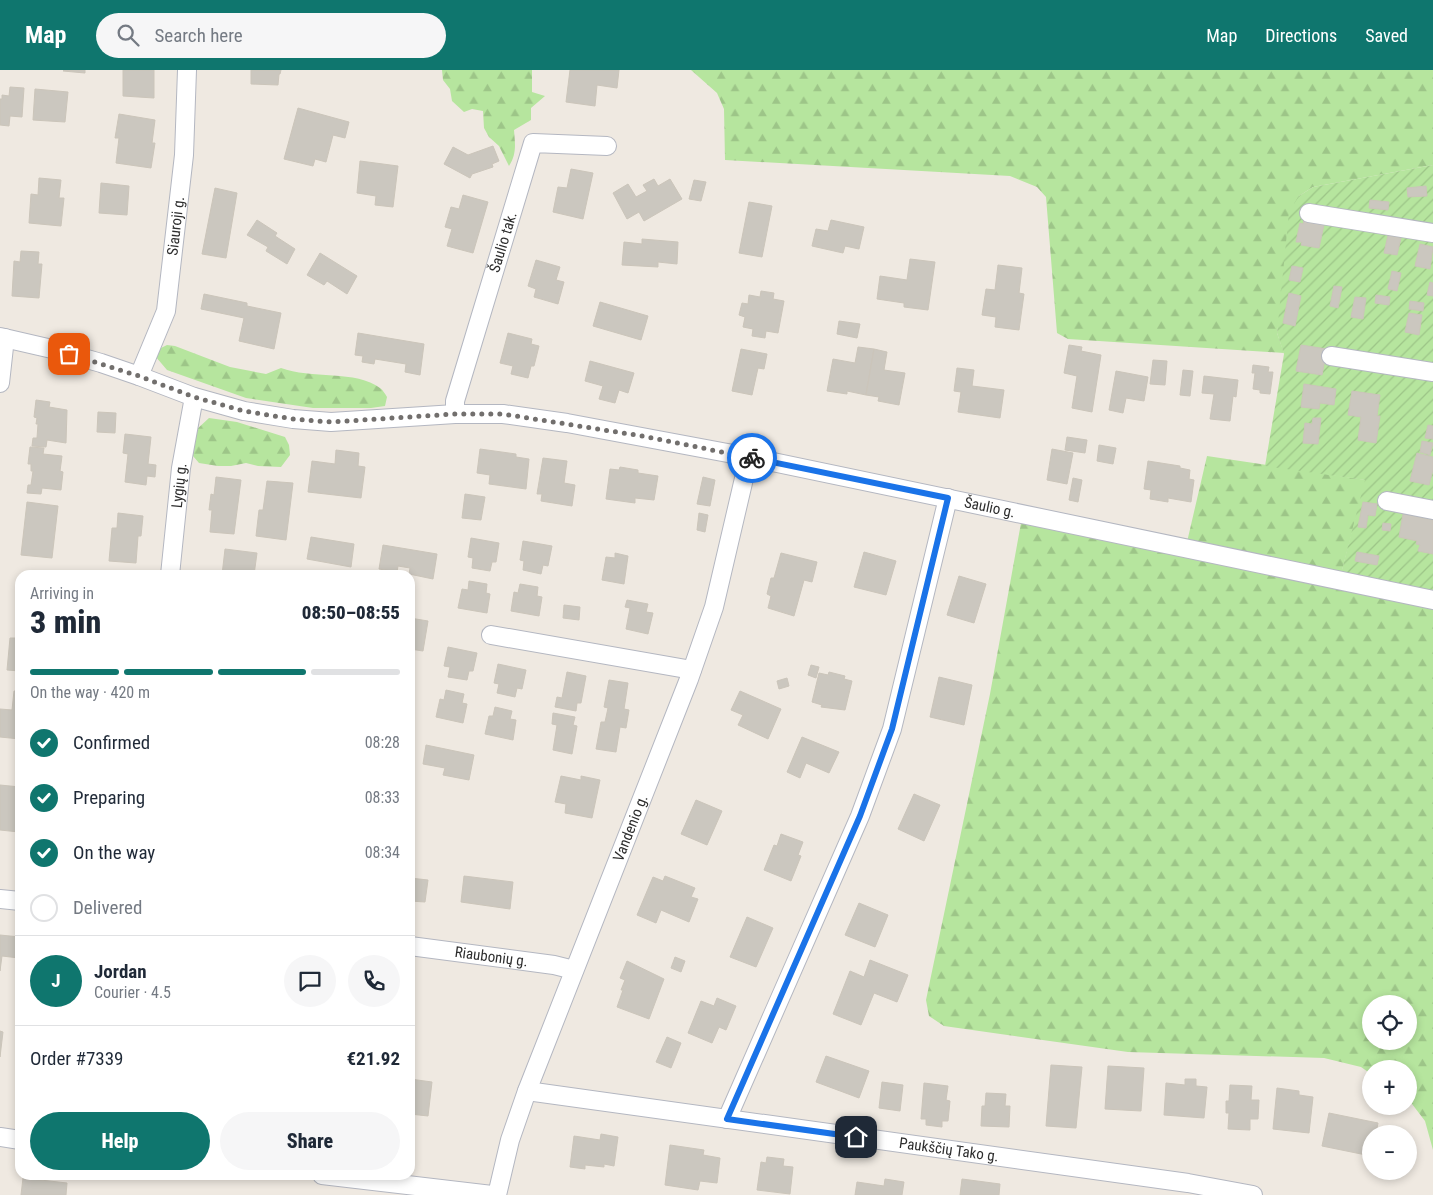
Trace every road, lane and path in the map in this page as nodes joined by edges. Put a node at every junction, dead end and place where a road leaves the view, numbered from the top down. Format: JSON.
{"nodes":[{"id":1,"x":187,"y":70,"type":"edge"},
{"id":2,"x":607,"y":146,"type":"dead end"},
{"id":3,"x":1309,"y":213,"type":"dead end"},
{"id":4,"x":1433,"y":233,"type":"edge"},
{"id":5,"x":3,"y":338,"type":"edge"},
{"id":6,"x":1331,"y":356,"type":"dead end"},
{"id":7,"x":1433,"y":372,"type":"edge"},
{"id":8,"x":139,"y":376,"type":"junction"},
{"id":9,"x":0,"y":383,"type":"edge"},
{"id":10,"x":194,"y":397,"type":"junction"},
{"id":11,"x":455,"y":414,"type":"junction"},
{"id":12,"x":749,"y":457,"type":"junction"},
{"id":13,"x":948,"y":498,"type":"junction"},
{"id":14,"x":1387,"y":501,"type":"dead end"},
{"id":15,"x":1433,"y":510,"type":"edge"},
{"id":16,"x":171,"y":570,"type":"edge"},
{"id":17,"x":1433,"y":600,"type":"edge"},
{"id":18,"x":491,"y":635,"type":"dead end"},
{"id":19,"x":692,"y":670,"type":"junction"},
{"id":20,"x":0,"y":899,"type":"edge"},
{"id":21,"x":15,"y":900,"type":"edge"},
{"id":22,"x":415,"y":947,"type":"edge"},
{"id":23,"x":574,"y":970,"type":"junction"},
{"id":24,"x":527,"y":1091,"type":"junction"},
{"id":25,"x":727,"y":1119,"type":"junction"},
{"id":26,"x":0,"y":1137,"type":"edge"},
{"id":27,"x":15,"y":1139,"type":"edge"},
{"id":28,"x":364,"y":1180,"type":"edge"},
{"id":29,"x":492,"y":1195,"type":"edge"},
{"id":30,"x":498,"y":1195,"type":"edge"},
{"id":31,"x":1253,"y":1195,"type":"edge"}],
"edges":[{"from":1,"to":8,"type":"street","name":"Siauroji g."},
{"from":2,"to":11,"type":"street","name":"Šaulio tak."},
{"from":3,"to":4,"type":"street"},
{"from":5,"to":8,"type":"street","name":"Šaulio g."},
{"from":5,"to":9,"type":"street"},
{"from":6,"to":7,"type":"street"},
{"from":8,"to":10,"type":"street","name":"Šaulio g."},
{"from":10,"to":11,"type":"street","name":"Šaulio g."},
{"from":10,"to":16,"type":"street","name":"Lygių g."},
{"from":11,"to":12,"type":"street","name":"Šaulio g."},
{"from":12,"to":13,"type":"street","name":"Šaulio g."},
{"from":12,"to":19,"type":"street","name":"Vandenio g."},
{"from":13,"to":17,"type":"street","name":"Šaulio g."},
{"from":13,"to":25,"type":"street"},
{"from":14,"to":15,"type":"street"},
{"from":18,"to":19,"type":"street"},
{"from":19,"to":23,"type":"street","name":"Vandenio g."},
{"from":20,"to":21,"type":"street"},
{"from":22,"to":23,"type":"street","name":"Riaubonių g."},
{"from":23,"to":24,"type":"street","name":"Vandenio g."},
{"from":24,"to":25,"type":"street","name":"Paukščių Tako g."},
{"from":24,"to":30,"type":"street","name":"Vandenio g."},
{"from":25,"to":31,"type":"street","name":"Paukščių Tako g."},
{"from":26,"to":27,"type":"street"},
{"from":28,"to":29,"type":"street"}]}
